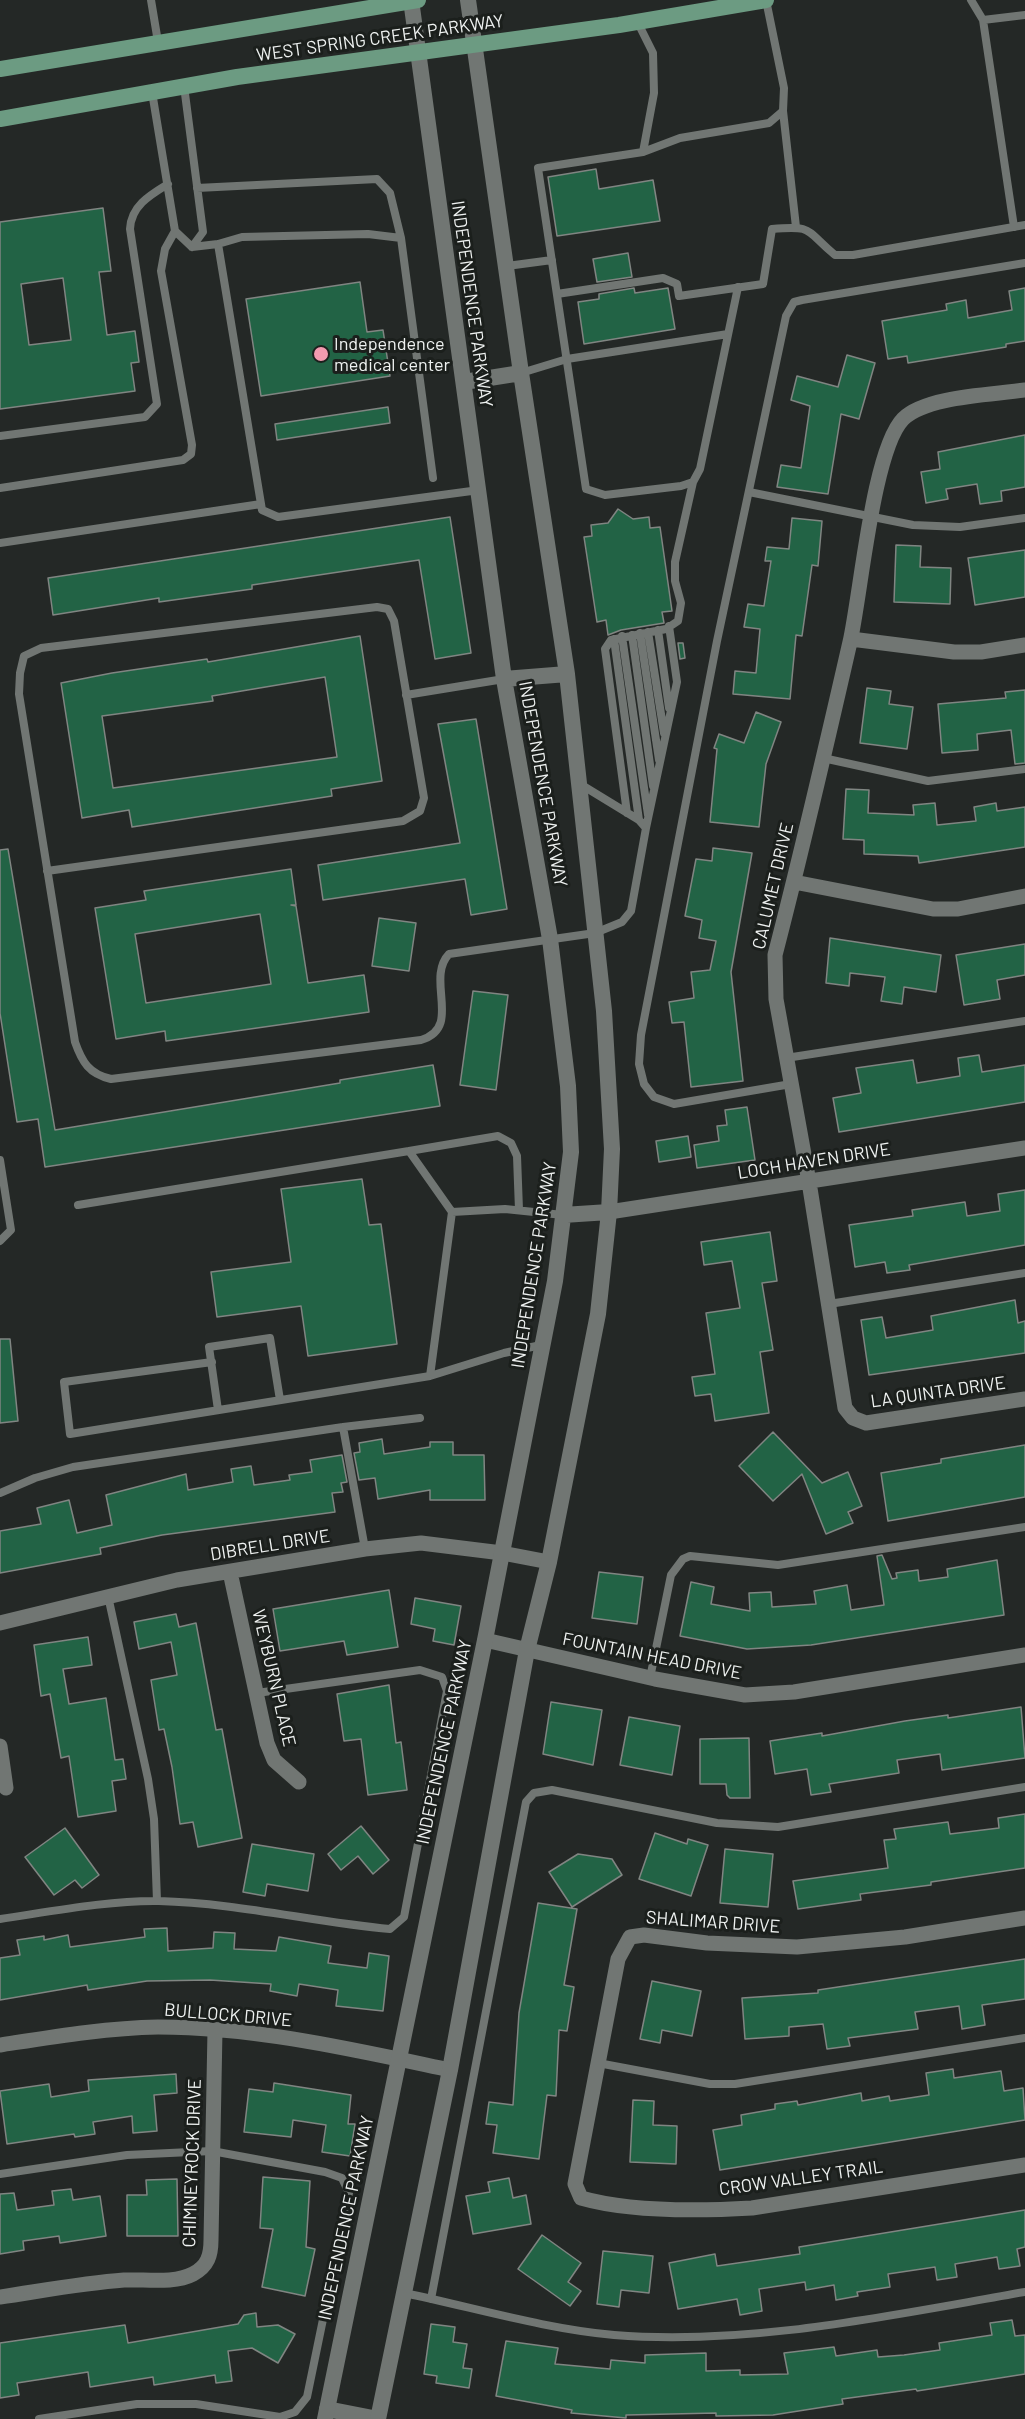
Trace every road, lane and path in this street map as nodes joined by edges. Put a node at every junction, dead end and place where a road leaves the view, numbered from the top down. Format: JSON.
{"nodes":[{"id":1,"x":151,"y":0,"type":"edge"},
{"id":2,"x":413,"y":0,"type":"edge"},
{"id":3,"x":468,"y":0,"type":"edge"},
{"id":4,"x":766,"y":0,"type":"edge"},
{"id":5,"x":972,"y":0,"type":"edge"},
{"id":6,"x":1025,"y":15,"type":"edge"},
{"id":7,"x":982,"y":20,"type":"junction"},
{"id":8,"x":638,"y":22,"type":"junction"},
{"id":9,"x":158,"y":42,"type":"junction"},
{"id":10,"x":476,"y":43,"type":"junction"},
{"id":11,"x":419,"y":53,"type":"junction"},
{"id":12,"x":0,"y":69,"type":"edge"},
{"id":13,"x":184,"y":87,"type":"junction"},
{"id":14,"x":152,"y":92,"type":"junction"},
{"id":15,"x":783,"y":111,"type":"junction"},
{"id":16,"x":0,"y":119,"type":"edge"},
{"id":17,"x":643,"y":152,"type":"junction"},
{"id":18,"x":168,"y":184,"type":"junction"},
{"id":19,"x":197,"y":188,"type":"junction"},
{"id":20,"x":1025,"y":225,"type":"edge"},
{"id":21,"x":796,"y":227,"type":"junction"},
{"id":22,"x":1014,"y":227,"type":"junction"},
{"id":23,"x":175,"y":231,"type":"junction"},
{"id":24,"x":401,"y":238,"type":"junction"},
{"id":25,"x":218,"y":244,"type":"junction"},
{"id":26,"x":192,"y":247,"type":"junction"},
{"id":27,"x":552,"y":260,"type":"junction"},
{"id":28,"x":1025,"y":263,"type":"edge"},
{"id":29,"x":507,"y":266,"type":"junction"},
{"id":30,"x":738,"y":288,"type":"junction"},
{"id":31,"x":557,"y":294,"type":"junction"},
{"id":32,"x":728,"y":334,"type":"junction"},
{"id":33,"x":567,"y":358,"type":"junction"},
{"id":34,"x":520,"y":373,"type":"junction"},
{"id":35,"x":464,"y":382,"type":"junction"},
{"id":36,"x":1025,"y":390,"type":"edge"},
{"id":37,"x":0,"y":436,"type":"edge"},
{"id":38,"x":433,"y":478,"type":"dead end"},
{"id":39,"x":693,"y":482,"type":"junction"},
{"id":40,"x":0,"y":488,"type":"edge"},
{"id":41,"x":479,"y":490,"type":"junction"},
{"id":42,"x":749,"y":492,"type":"junction"},
{"id":43,"x":261,"y":504,"type":"junction"},
{"id":44,"x":872,"y":517,"type":"junction"},
{"id":45,"x":1025,"y":518,"type":"edge"},
{"id":46,"x":0,"y":543,"type":"edge"},
{"id":47,"x":669,"y":626,"type":"junction"},
{"id":48,"x":658,"y":630,"type":"junction"},
{"id":49,"x":640,"y":633,"type":"junction"},
{"id":50,"x":622,"y":636,"type":"junction"},
{"id":51,"x":614,"y":639,"type":"junction"},
{"id":52,"x":851,"y":639,"type":"junction"},
{"id":53,"x":1025,"y":645,"type":"edge"},
{"id":54,"x":567,"y":674,"type":"junction"},
{"id":55,"x":504,"y":678,"type":"junction"},
{"id":56,"x":406,"y":695,"type":"junction"},
{"id":57,"x":670,"y":716,"type":"junction"},
{"id":58,"x":665,"y":741,"type":"junction"},
{"id":59,"x":823,"y":758,"type":"junction"},
{"id":60,"x":660,"y":767,"type":"junction"},
{"id":61,"x":1025,"y":769,"type":"edge"},
{"id":62,"x":579,"y":784,"type":"junction"},
{"id":63,"x":654,"y":794,"type":"junction"},
{"id":64,"x":627,"y":813,"type":"junction"},
{"id":65,"x":650,"y":819,"type":"junction"},
{"id":66,"x":639,"y":820,"type":"junction"},
{"id":67,"x":646,"y":828,"type":"junction"},
{"id":68,"x":47,"y":871,"type":"junction"},
{"id":69,"x":794,"y":882,"type":"junction"},
{"id":70,"x":1025,"y":896,"type":"edge"},
{"id":71,"x":595,"y":933,"type":"junction"},
{"id":72,"x":550,"y":939,"type":"junction"},
{"id":73,"x":1025,"y":1021,"type":"edge"},
{"id":74,"x":786,"y":1058,"type":"junction"},
{"id":75,"x":791,"y":1084,"type":"junction"},
{"id":76,"x":1025,"y":1148,"type":"edge"},
{"id":77,"x":409,"y":1152,"type":"junction"},
{"id":78,"x":0,"y":1160,"type":"edge"},
{"id":79,"x":809,"y":1182,"type":"junction"},
{"id":80,"x":78,"y":1205,"type":"dead end"},
{"id":81,"x":519,"y":1210,"type":"junction"},
{"id":82,"x":452,"y":1212,"type":"junction"},
{"id":83,"x":609,"y":1212,"type":"junction"},
{"id":84,"x":563,"y":1215,"type":"junction"},
{"id":85,"x":0,"y":1241,"type":"edge"},
{"id":86,"x":1025,"y":1273,"type":"edge"},
{"id":87,"x":829,"y":1304,"type":"junction"},
{"id":88,"x":542,"y":1345,"type":"junction"},
{"id":89,"x":212,"y":1362,"type":"junction"},
{"id":90,"x":430,"y":1376,"type":"junction"},
{"id":91,"x":843,"y":1390,"type":"joint"},
{"id":92,"x":1025,"y":1399,"type":"edge"},
{"id":93,"x":280,"y":1400,"type":"junction"},
{"id":94,"x":218,"y":1410,"type":"junction"},
{"id":95,"x":420,"y":1419,"type":"dead end"},
{"id":96,"x":343,"y":1426,"type":"junction"},
{"id":97,"x":0,"y":1494,"type":"edge"},
{"id":98,"x":1025,"y":1527,"type":"edge"},
{"id":99,"x":365,"y":1549,"type":"junction"},
{"id":100,"x":502,"y":1553,"type":"junction"},
{"id":101,"x":549,"y":1563,"type":"junction"},
{"id":102,"x":230,"y":1572,"type":"junction"},
{"id":103,"x":108,"y":1596,"type":"junction"},
{"id":104,"x":0,"y":1623,"type":"edge"},
{"id":105,"x":485,"y":1640,"type":"junction"},
{"id":106,"x":526,"y":1650,"type":"junction"},
{"id":107,"x":1025,"y":1655,"type":"edge"},
{"id":108,"x":650,"y":1678,"type":"junction"},
{"id":109,"x":257,"y":1693,"type":"junction"},
{"id":110,"x":0,"y":1746,"type":"edge"},
{"id":111,"x":298,"y":1782,"type":"dead end"},
{"id":112,"x":1025,"y":1787,"type":"edge"},
{"id":113,"x":6,"y":1788,"type":"dead end"},
{"id":114,"x":157,"y":1901,"type":"junction"},
{"id":115,"x":1025,"y":1918,"type":"edge"},
{"id":116,"x":0,"y":1919,"type":"edge"},
{"id":117,"x":215,"y":2030,"type":"junction"},
{"id":118,"x":1025,"y":2038,"type":"edge"},
{"id":119,"x":0,"y":2045,"type":"edge"},
{"id":120,"x":398,"y":2059,"type":"junction"},
{"id":121,"x":598,"y":2063,"type":"junction"},
{"id":122,"x":450,"y":2070,"type":"junction"},
{"id":123,"x":212,"y":2151,"type":"junction"},
{"id":124,"x":1025,"y":2165,"type":"edge"},
{"id":125,"x":0,"y":2174,"type":"edge"},
{"id":126,"x":581,"y":2198,"type":"joint"},
{"id":127,"x":1025,"y":2292,"type":"edge"},
{"id":128,"x":404,"y":2293,"type":"junction"},
{"id":129,"x":0,"y":2297,"type":"edge"},
{"id":130,"x":430,"y":2299,"type":"junction"},
{"id":131,"x":326,"y":2414,"type":"edge"},
{"id":132,"x":39,"y":2419,"type":"edge"},
{"id":133,"x":378,"y":2419,"type":"edge"}],
"edges":[{"from":1,"to":9,"type":"lane"},
{"from":2,"to":9,"type":"main road","name":"WEST SPRING CREEK PARKWAY"},
{"from":2,"to":11,"type":"main road","name":"INDEPENDENCE PARKWAY"},
{"from":3,"to":10,"type":"main road","name":"INDEPENDENCE PARKWAY"},
{"from":4,"to":8,"type":"main road","name":"WEST SPRING CREEK PARKWAY"},
{"from":4,"to":15,"type":"lane"},
{"from":5,"to":7,"type":"lane"},
{"from":6,"to":7,"type":"lane"},
{"from":7,"to":22,"type":"lane"},
{"from":8,"to":10,"type":"main road","name":"WEST SPRING CREEK PARKWAY"},
{"from":8,"to":17,"type":"lane"},
{"from":9,"to":12,"type":"main road","name":"WEST SPRING CREEK PARKWAY"},
{"from":10,"to":11,"type":"main road","name":"WEST SPRING CREEK PARKWAY"},
{"from":10,"to":29,"type":"main road","name":"INDEPENDENCE PARKWAY"},
{"from":11,"to":13,"type":"main road","name":"WEST SPRING CREEK PARKWAY"},
{"from":11,"to":35,"type":"main road","name":"INDEPENDENCE PARKWAY"},
{"from":13,"to":14,"type":"main road","name":"WEST SPRING CREEK PARKWAY"},
{"from":13,"to":19,"type":"lane"},
{"from":14,"to":16,"type":"main road","name":"WEST SPRING CREEK PARKWAY"},
{"from":14,"to":18,"type":"lane"},
{"from":15,"to":17,"type":"lane"},
{"from":15,"to":21,"type":"lane"},
{"from":17,"to":27,"type":"lane"},
{"from":18,"to":23,"type":"lane"},
{"from":18,"to":37,"type":"lane"},
{"from":19,"to":24,"type":"lane"},
{"from":19,"to":26,"type":"lane"},
{"from":20,"to":22,"type":"lane"},
{"from":21,"to":22,"type":"lane"},
{"from":21,"to":30,"type":"lane"},
{"from":23,"to":26,"type":"lane"},
{"from":23,"to":40,"type":"lane"},
{"from":24,"to":25,"type":"lane"},
{"from":24,"to":38,"type":"lane"},
{"from":25,"to":26,"type":"lane"},
{"from":25,"to":43,"type":"lane"},
{"from":27,"to":29,"type":"lane"},
{"from":27,"to":31,"type":"lane"},
{"from":28,"to":42,"type":"lane"},
{"from":29,"to":34,"type":"main road","name":"INDEPENDENCE PARKWAY"},
{"from":30,"to":31,"type":"lane"},
{"from":30,"to":32,"type":"lane"},
{"from":31,"to":33,"type":"lane"},
{"from":32,"to":33,"type":"lane"},
{"from":32,"to":39,"type":"lane"},
{"from":33,"to":34,"type":"lane"},
{"from":33,"to":39,"type":"lane"},
{"from":34,"to":35,"type":"main road"},
{"from":34,"to":54,"type":"main road","name":"INDEPENDENCE PARKWAY"},
{"from":35,"to":41,"type":"main road","name":"INDEPENDENCE PARKWAY"},
{"from":36,"to":44,"type":"street","name":"CALUMET DRIVE"},
{"from":39,"to":47,"type":"lane"},
{"from":41,"to":43,"type":"lane"},
{"from":41,"to":55,"type":"main road","name":"INDEPENDENCE PARKWAY"},
{"from":42,"to":44,"type":"lane"},
{"from":42,"to":75,"type":"lane"},
{"from":43,"to":46,"type":"lane"},
{"from":44,"to":45,"type":"lane"},
{"from":44,"to":52,"type":"street","name":"CALUMET DRIVE"},
{"from":47,"to":48,"type":"lane"},
{"from":47,"to":57,"type":"lane"},
{"from":48,"to":49,"type":"lane"},
{"from":48,"to":57,"type":"lane"},
{"from":49,"to":50,"type":"lane"},
{"from":49,"to":58,"type":"lane"},
{"from":49,"to":60,"type":"lane"},
{"from":49,"to":63,"type":"lane"},
{"from":50,"to":51,"type":"lane"},
{"from":50,"to":65,"type":"lane"},
{"from":51,"to":64,"type":"lane"},
{"from":51,"to":66,"type":"lane"},
{"from":52,"to":53,"type":"street"},
{"from":52,"to":59,"type":"street","name":"CALUMET DRIVE"},
{"from":54,"to":55,"type":"main road"},
{"from":54,"to":62,"type":"main road","name":"INDEPENDENCE PARKWAY"},
{"from":55,"to":56,"type":"lane"},
{"from":55,"to":72,"type":"main road","name":"INDEPENDENCE PARKWAY"},
{"from":56,"to":68,"type":"lane"},
{"from":56,"to":68,"type":"lane"},
{"from":57,"to":58,"type":"lane"},
{"from":58,"to":60,"type":"lane"},
{"from":59,"to":61,"type":"lane"},
{"from":59,"to":69,"type":"street","name":"CALUMET DRIVE"},
{"from":60,"to":63,"type":"lane"},
{"from":62,"to":64,"type":"lane"},
{"from":62,"to":71,"type":"main road","name":"INDEPENDENCE PARKWAY"},
{"from":63,"to":65,"type":"lane"},
{"from":64,"to":66,"type":"lane"},
{"from":65,"to":67,"type":"lane"},
{"from":66,"to":67,"type":"lane"},
{"from":67,"to":71,"type":"lane"},
{"from":68,"to":72,"type":"lane"},
{"from":69,"to":70,"type":"street"},
{"from":69,"to":74,"type":"street","name":"CALUMET DRIVE"},
{"from":71,"to":72,"type":"lane"},
{"from":71,"to":83,"type":"main road","name":"INDEPENDENCE PARKWAY"},
{"from":72,"to":84,"type":"main road","name":"INDEPENDENCE PARKWAY"},
{"from":73,"to":74,"type":"lane"},
{"from":74,"to":75,"type":"street","name":"CALUMET DRIVE"},
{"from":75,"to":79,"type":"street","name":"CALUMET DRIVE"},
{"from":76,"to":79,"type":"street","name":"LOCH HAVEN DRIVE"},
{"from":77,"to":80,"type":"lane"},
{"from":77,"to":81,"type":"lane"},
{"from":77,"to":82,"type":"lane"},
{"from":78,"to":85,"type":"lane"},
{"from":79,"to":83,"type":"street","name":"LOCH HAVEN DRIVE"},
{"from":79,"to":87,"type":"street","name":"CALUMET DRIVE"},
{"from":81,"to":82,"type":"lane"},
{"from":81,"to":84,"type":"lane"},
{"from":82,"to":90,"type":"lane"},
{"from":83,"to":84,"type":"main road"},
{"from":83,"to":101,"type":"main road","name":"INDEPENDENCE PARKWAY"},
{"from":84,"to":88,"type":"main road","name":"INDEPENDENCE PARKWAY"},
{"from":86,"to":87,"type":"lane"},
{"from":87,"to":91,"type":"street","name":"CALUMET DRIVE"},
{"from":88,"to":90,"type":"lane"},
{"from":88,"to":100,"type":"main road","name":"INDEPENDENCE PARKWAY"},
{"from":89,"to":93,"type":"lane"},
{"from":89,"to":94,"type":"lane"},
{"from":89,"to":94,"type":"lane"},
{"from":90,"to":93,"type":"lane"},
{"from":91,"to":92,"type":"street","name":"LA QUINTA DRIVE"},
{"from":93,"to":94,"type":"lane"},
{"from":95,"to":96,"type":"lane"},
{"from":96,"to":97,"type":"lane"},
{"from":96,"to":99,"type":"lane"},
{"from":98,"to":108,"type":"lane"},
{"from":99,"to":100,"type":"street","name":"DIBRELL DRIVE"},
{"from":99,"to":102,"type":"street","name":"DIBRELL DRIVE"},
{"from":100,"to":101,"type":"street","name":"DIBRELL DRIVE"},
{"from":100,"to":105,"type":"main road","name":"INDEPENDENCE PARKWAY"},
{"from":101,"to":106,"type":"main road","name":"INDEPENDENCE PARKWAY"},
{"from":102,"to":103,"type":"street","name":"DIBRELL DRIVE"},
{"from":102,"to":109,"type":"street","name":"WEYBURN PLACE"},
{"from":103,"to":104,"type":"street","name":"DIBRELL DRIVE"},
{"from":103,"to":114,"type":"lane"},
{"from":105,"to":106,"type":"street","name":"FOUNTAIN HEAD DRIVE"},
{"from":105,"to":120,"type":"main road","name":"INDEPENDENCE PARKWAY"},
{"from":106,"to":108,"type":"street","name":"FOUNTAIN HEAD DRIVE"},
{"from":106,"to":122,"type":"main road","name":"INDEPENDENCE PARKWAY"},
{"from":107,"to":108,"type":"street","name":"FOUNTAIN HEAD DRIVE"},
{"from":109,"to":111,"type":"street","name":"WEYBURN PLACE"},
{"from":109,"to":114,"type":"lane"},
{"from":110,"to":113,"type":"street"},
{"from":112,"to":130,"type":"lane"},
{"from":114,"to":116,"type":"lane"},
{"from":115,"to":121,"type":"street","name":"SHALIMAR DRIVE"},
{"from":117,"to":119,"type":"street","name":"BULLOCK DRIVE"},
{"from":117,"to":120,"type":"street","name":"BULLOCK DRIVE"},
{"from":117,"to":123,"type":"street","name":"CHIMNEYROCK DRIVE"},
{"from":118,"to":121,"type":"lane"},
{"from":120,"to":122,"type":"street","name":"BULLOCK DRIVE"},
{"from":120,"to":131,"type":"main road","name":"INDEPENDENCE PARKWAY"},
{"from":121,"to":126,"type":"street","name":"SHALIMAR DRIVE"},
{"from":122,"to":128,"type":"main road","name":"INDEPENDENCE PARKWAY"},
{"from":123,"to":125,"type":"lane"},
{"from":123,"to":129,"type":"street","name":"CHIMNEYROCK DRIVE"},
{"from":123,"to":132,"type":"lane"},
{"from":124,"to":126,"type":"street","name":"CROW VALLEY TRAIL"},
{"from":127,"to":130,"type":"lane"},
{"from":128,"to":130,"type":"lane"},
{"from":128,"to":133,"type":"main road","name":"INDEPENDENCE PARKWAY"},
{"from":131,"to":133,"type":"main road"}]}
